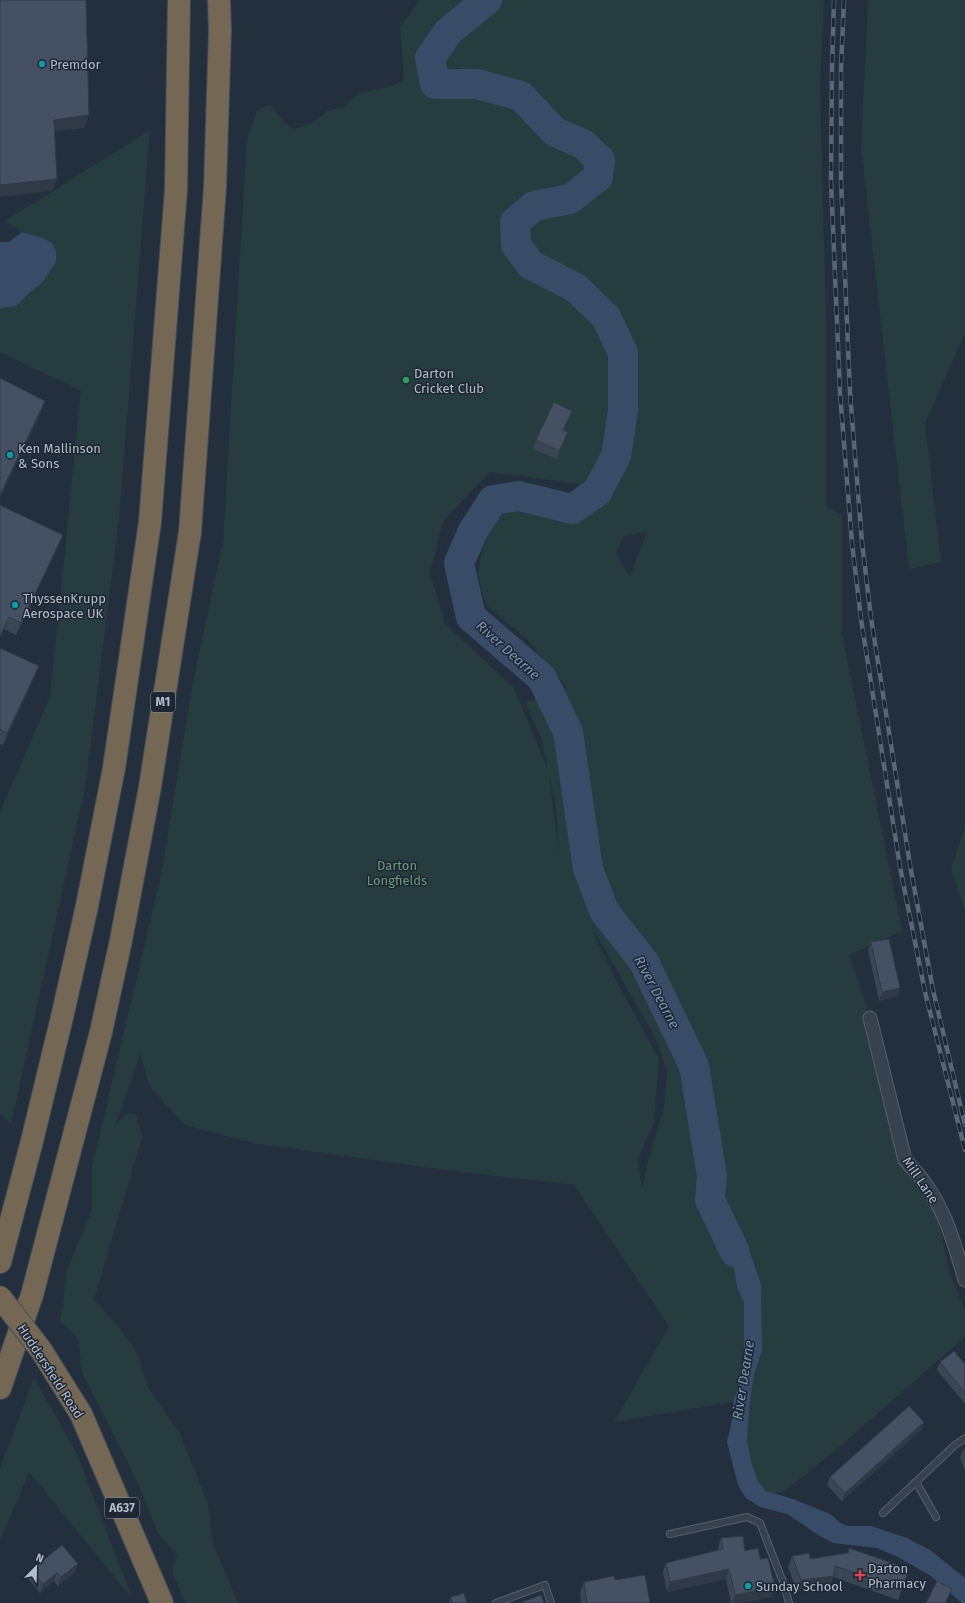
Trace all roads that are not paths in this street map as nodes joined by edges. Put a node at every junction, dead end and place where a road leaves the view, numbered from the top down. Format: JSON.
{"nodes":[{"id":1,"x":179,"y":0,"type":"edge"},
{"id":2,"x":219,"y":0,"type":"edge"},
{"id":3,"x":875,"y":1025,"type":"dead end"},
{"id":4,"x":0,"y":1262,"type":"edge"},
{"id":5,"x":965,"y":1280,"type":"edge"},
{"id":6,"x":0,"y":1297,"type":"edge"},
{"id":7,"x":0,"y":1388,"type":"edge"},
{"id":8,"x":965,"y":1438,"type":"edge"},
{"id":9,"x":916,"y":1482,"type":"junction"},
{"id":10,"x":883,"y":1513,"type":"dead end"},
{"id":11,"x":936,"y":1517,"type":"dead end"},
{"id":12,"x":670,"y":1534,"type":"dead end"},
{"id":13,"x":162,"y":1603,"type":"edge"},
{"id":14,"x":496,"y":1603,"type":"edge"},
{"id":15,"x":551,"y":1603,"type":"edge"},
{"id":16,"x":789,"y":1603,"type":"edge"}],
"edges":[{"from":1,"to":4,"type":"highway"},
{"from":2,"to":7,"type":"highway","number":"M1"},
{"from":3,"to":5,"type":"street","name":"Mill Lane"},
{"from":6,"to":13,"type":"highway","name":"Huddersfield Road","number":"A637","bridge":true},
{"from":8,"to":9,"type":"lane"},
{"from":9,"to":10,"type":"lane"},
{"from":9,"to":11,"type":"lane"},
{"from":12,"to":16,"type":"lane"},
{"from":14,"to":15,"type":"lane"}]}
